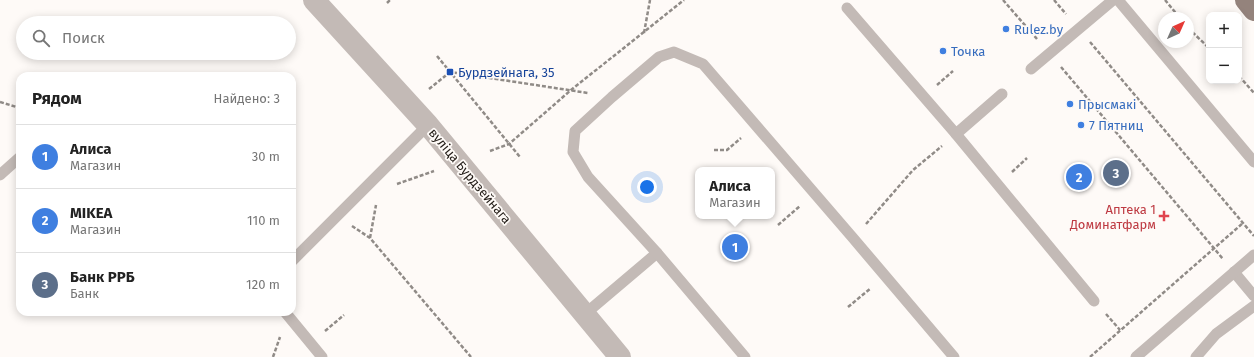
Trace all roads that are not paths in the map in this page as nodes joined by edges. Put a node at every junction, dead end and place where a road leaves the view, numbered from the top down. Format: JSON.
{"nodes":[{"id":1,"x":314,"y":0,"type":"edge"},
{"id":2,"x":1113,"y":0,"type":"edge"},
{"id":3,"x":1118,"y":0,"type":"edge"},
{"id":4,"x":1246,"y":0,"type":"edge"},
{"id":5,"x":846,"y":8,"type":"dead end"},
{"id":6,"x":1254,"y":10,"type":"edge"},
{"id":7,"x":1031,"y":69,"type":"dead end"},
{"id":8,"x":1002,"y":94,"type":"dead end"},
{"id":9,"x":428,"y":125,"type":"junction"},
{"id":10,"x":956,"y":134,"type":"junction"},
{"id":11,"x":16,"y":161,"type":"edge"},
{"id":12,"x":1254,"y":162,"type":"edge"},
{"id":13,"x":0,"y":175,"type":"edge"},
{"id":14,"x":657,"y":253,"type":"junction"},
{"id":15,"x":1254,"y":255,"type":"edge"},
{"id":16,"x":296,"y":257,"type":"edge"},
{"id":17,"x":1234,"y":272,"type":"junction"},
{"id":18,"x":1254,"y":296,"type":"edge"},
{"id":19,"x":1094,"y":301,"type":"dead end"},
{"id":20,"x":1254,"y":306,"type":"edge"},
{"id":21,"x":585,"y":314,"type":"junction"},
{"id":22,"x":288,"y":316,"type":"edge"},
{"id":23,"x":322,"y":357,"type":"edge"},
{"id":24,"x":620,"y":357,"type":"edge"},
{"id":25,"x":745,"y":357,"type":"edge"},
{"id":26,"x":954,"y":357,"type":"edge"},
{"id":27,"x":1136,"y":357,"type":"edge"},
{"id":28,"x":1196,"y":357,"type":"edge"}],
"edges":[{"from":1,"to":9,"type":"street","name":"вуліца Бурдзейнага"},
{"from":2,"to":7,"type":"lane"},
{"from":3,"to":12,"type":"lane"},
{"from":4,"to":6,"type":"main road"},
{"from":5,"to":10,"type":"lane"},
{"from":8,"to":10,"type":"lane"},
{"from":9,"to":16,"type":"lane"},
{"from":9,"to":21,"type":"street","name":"вуліца Бурдзейнага"},
{"from":10,"to":19,"type":"lane"},
{"from":11,"to":13,"type":"lane"},
{"from":14,"to":21,"type":"lane"},
{"from":14,"to":25,"type":"lane"},
{"from":14,"to":26,"type":"lane"},
{"from":15,"to":17,"type":"lane"},
{"from":17,"to":18,"type":"lane"},
{"from":17,"to":27,"type":"lane"},
{"from":20,"to":28,"type":"lane"},
{"from":21,"to":24,"type":"street","name":"вуліца Бурдзейнага"},
{"from":22,"to":23,"type":"lane"}]}
